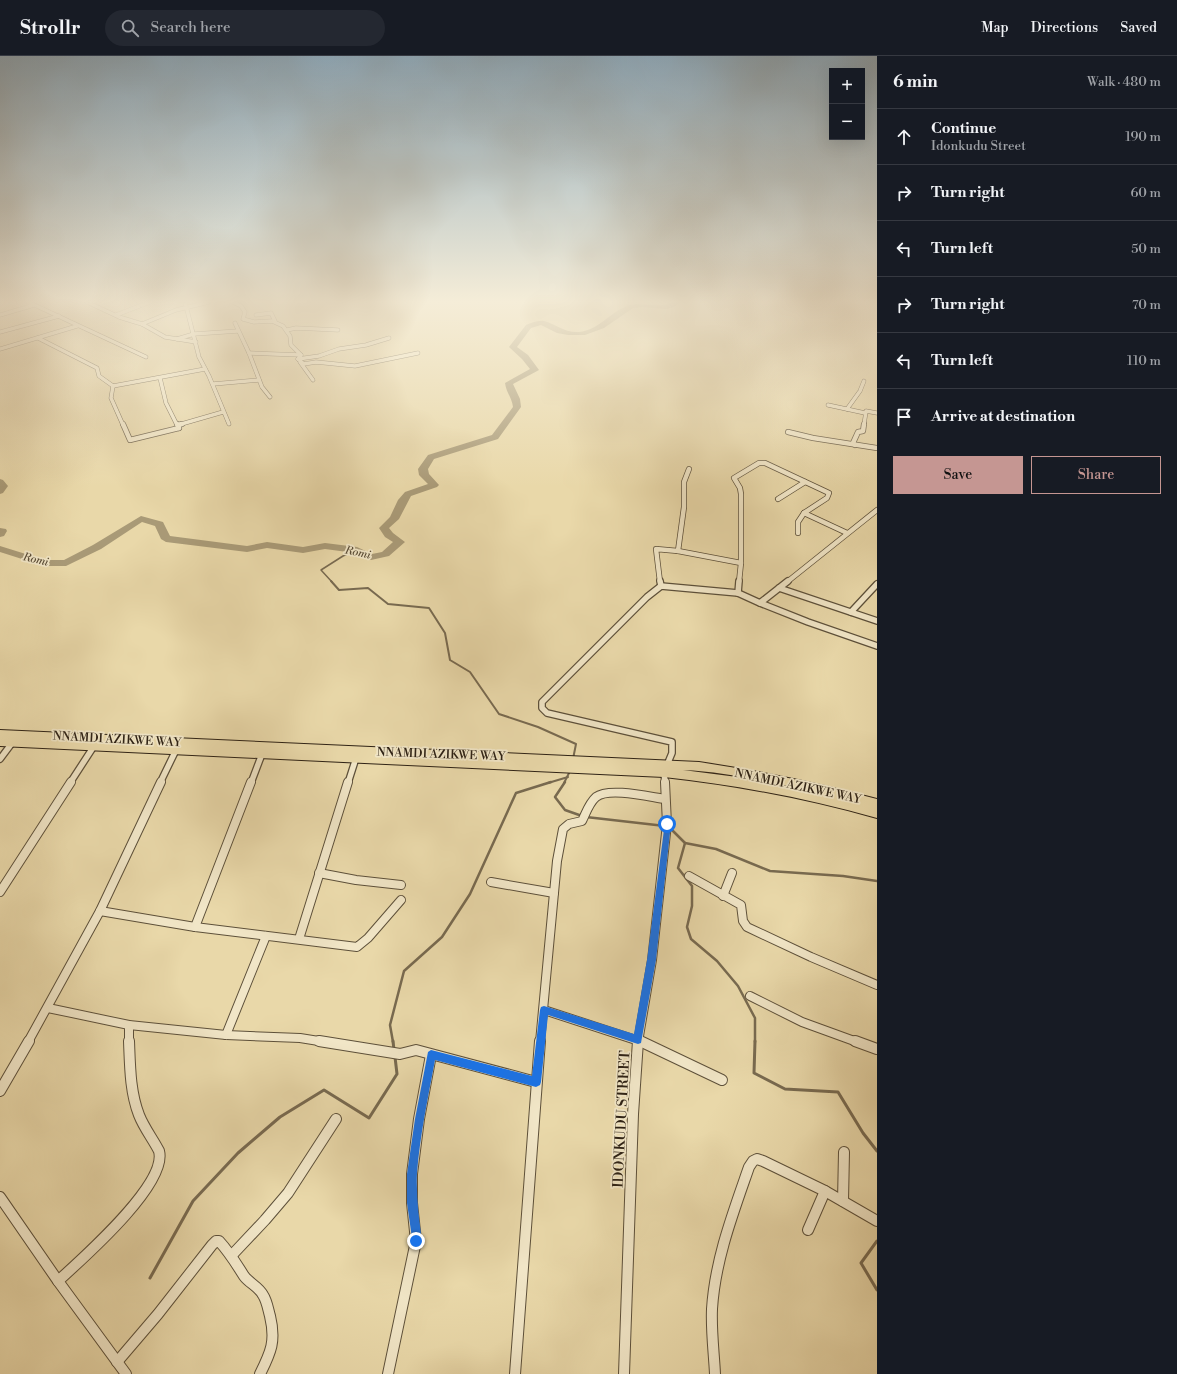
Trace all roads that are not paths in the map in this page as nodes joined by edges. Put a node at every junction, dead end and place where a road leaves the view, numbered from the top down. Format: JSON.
{"nodes":[{"id":1,"x":88,"y":364,"type":"edge"},
{"id":2,"x":203,"y":364,"type":"edge"},
{"id":3,"x":253,"y":364,"type":"edge"},
{"id":4,"x":303,"y":364,"type":"edge"},
{"id":5,"x":325,"y":364,"type":"edge"},
{"id":6,"x":367,"y":364,"type":"edge"},
{"id":7,"x":205,"y":368,"type":"junction"},
{"id":8,"x":160,"y":378,"type":"junction"},
{"id":9,"x":259,"y":380,"type":"junction"},
{"id":10,"x":313,"y":380,"type":"dead end"},
{"id":11,"x":864,"y":381,"type":"dead end"},
{"id":12,"x":213,"y":384,"type":"junction"},
{"id":13,"x":113,"y":386,"type":"junction"},
{"id":14,"x":270,"y":397,"type":"dead end"},
{"id":15,"x":828,"y":405,"type":"dead end"},
{"id":16,"x":847,"y":409,"type":"junction"},
{"id":17,"x":223,"y":412,"type":"junction"},
{"id":18,"x":865,"y":413,"type":"junction"},
{"id":19,"x":877,"y":413,"type":"edge"},
{"id":20,"x":228,"y":424,"type":"dead end"},
{"id":21,"x":179,"y":428,"type":"junction"},
{"id":22,"x":788,"y":432,"type":"dead end"},
{"id":23,"x":855,"y":445,"type":"junction"},
{"id":24,"x":877,"y":448,"type":"edge"},
{"id":25,"x":689,"y":468,"type":"dead end"},
{"id":26,"x":805,"y":482,"type":"junction"},
{"id":27,"x":778,"y":498,"type":"dead end"},
{"id":28,"x":877,"y":510,"type":"edge"},
{"id":29,"x":804,"y":513,"type":"junction"},
{"id":30,"x":798,"y":533,"type":"dead end"},
{"id":31,"x":847,"y":533,"type":"junction"},
{"id":32,"x":678,"y":551,"type":"junction"},
{"id":33,"x":741,"y":563,"type":"junction"},
{"id":34,"x":877,"y":584,"type":"edge"},
{"id":35,"x":661,"y":586,"type":"junction"},
{"id":36,"x":779,"y":588,"type":"junction"},
{"id":37,"x":738,"y":593,"type":"junction"},
{"id":38,"x":760,"y":603,"type":"junction"},
{"id":39,"x":851,"y":612,"type":"junction"},
{"id":40,"x":877,"y":622,"type":"edge"},
{"id":41,"x":877,"y":646,"type":"edge"},
{"id":42,"x":0,"y":734,"type":"edge"},
{"id":43,"x":34,"y":739,"type":"junction"},
{"id":44,"x":0,"y":742,"type":"edge"},
{"id":45,"x":12,"y":743,"type":"junction"},
{"id":46,"x":94,"y":746,"type":"junction"},
{"id":47,"x":176,"y":750,"type":"junction"},
{"id":48,"x":262,"y":754,"type":"junction"},
{"id":49,"x":356,"y":758,"type":"junction"},
{"id":50,"x":0,"y":759,"type":"edge"},
{"id":51,"x":665,"y":768,"type":"junction"},
{"id":52,"x":665,"y":799,"type":"junction"},
{"id":53,"x":877,"y":804,"type":"edge"},
{"id":54,"x":877,"y":813,"type":"edge"},
{"id":55,"x":319,"y":873,"type":"junction"},
{"id":56,"x":732,"y":874,"type":"dead end"},
{"id":57,"x":688,"y":876,"type":"dead end"},
{"id":58,"x":491,"y":882,"type":"dead end"},
{"id":59,"x":401,"y":885,"type":"dead end"},
{"id":60,"x":0,"y":892,"type":"edge"},
{"id":61,"x":554,"y":893,"type":"junction"},
{"id":62,"x":722,"y":896,"type":"junction"},
{"id":63,"x":401,"y":900,"type":"dead end"},
{"id":64,"x":100,"y":911,"type":"junction"},
{"id":65,"x":195,"y":927,"type":"junction"},
{"id":66,"x":266,"y":936,"type":"junction"},
{"id":67,"x":300,"y":940,"type":"junction"},
{"id":68,"x":877,"y":985,"type":"edge"},
{"id":69,"x":750,"y":996,"type":"dead end"},
{"id":70,"x":48,"y":1008,"type":"junction"},
{"id":71,"x":544,"y":1010,"type":"junction"},
{"id":72,"x":129,"y":1025,"type":"junction"},
{"id":73,"x":226,"y":1035,"type":"junction"},
{"id":74,"x":638,"y":1040,"type":"junction"},
{"id":75,"x":877,"y":1049,"type":"edge"},
{"id":76,"x":431,"y":1055,"type":"junction"},
{"id":77,"x":722,"y":1080,"type":"dead end"},
{"id":78,"x":536,"y":1082,"type":"junction"},
{"id":79,"x":0,"y":1091,"type":"edge"},
{"id":80,"x":336,"y":1119,"type":"dead end"},
{"id":81,"x":844,"y":1152,"type":"dead end"},
{"id":82,"x":825,"y":1191,"type":"junction"},
{"id":83,"x":0,"y":1197,"type":"edge"},
{"id":84,"x":843,"y":1201,"type":"junction"},
{"id":85,"x":877,"y":1221,"type":"edge"},
{"id":86,"x":808,"y":1230,"type":"dead end"},
{"id":87,"x":232,"y":1255,"type":"junction"},
{"id":88,"x":58,"y":1281,"type":"junction"},
{"id":89,"x":117,"y":1362,"type":"junction"},
{"id":90,"x":126,"y":1374,"type":"edge"},
{"id":91,"x":260,"y":1374,"type":"edge"},
{"id":92,"x":388,"y":1374,"type":"edge"},
{"id":93,"x":515,"y":1374,"type":"edge"},
{"id":94,"x":624,"y":1374,"type":"edge"},
{"id":95,"x":715,"y":1374,"type":"edge"}],
"edges":[{"from":1,"to":13,"type":"street"},
{"from":2,"to":7,"type":"street"},
{"from":3,"to":9,"type":"street"},
{"from":4,"to":10,"type":"street"},
{"from":5,"to":6,"type":"street"},
{"from":7,"to":8,"type":"street"},
{"from":7,"to":12,"type":"street"},
{"from":8,"to":13,"type":"street"},
{"from":8,"to":21,"type":"street"},
{"from":9,"to":12,"type":"street"},
{"from":9,"to":14,"type":"street"},
{"from":11,"to":16,"type":"street"},
{"from":12,"to":17,"type":"street"},
{"from":13,"to":21,"type":"street"},
{"from":15,"to":16,"type":"street"},
{"from":16,"to":18,"type":"street"},
{"from":17,"to":20,"type":"street"},
{"from":17,"to":21,"type":"street"},
{"from":18,"to":19,"type":"street"},
{"from":18,"to":23,"type":"street"},
{"from":22,"to":23,"type":"street"},
{"from":23,"to":24,"type":"street"},
{"from":25,"to":32,"type":"street"},
{"from":26,"to":27,"type":"street"},
{"from":26,"to":29,"type":"street"},
{"from":26,"to":33,"type":"street"},
{"from":28,"to":31,"type":"street"},
{"from":29,"to":30,"type":"street"},
{"from":29,"to":31,"type":"street"},
{"from":31,"to":36,"type":"street"},
{"from":32,"to":33,"type":"street"},
{"from":32,"to":35,"type":"street"},
{"from":33,"to":37,"type":"street"},
{"from":34,"to":39,"type":"street"},
{"from":35,"to":37,"type":"street"},
{"from":35,"to":51,"type":"street","name":"IDONKUDU STREET"},
{"from":36,"to":38,"type":"street"},
{"from":36,"to":39,"type":"street"},
{"from":37,"to":38,"type":"street"},
{"from":38,"to":41,"type":"street"},
{"from":39,"to":40,"type":"street"},
{"from":42,"to":43,"type":"highway","name":"NNAMDI AZIKWE WAY"},
{"from":43,"to":45,"type":"highway","name":"NNAMDI AZIKWE WAY"},
{"from":43,"to":46,"type":"highway","name":"NNAMDI AZIKWE WAY"},
{"from":43,"to":51,"type":"highway","name":"NNAMDI AZIKWE WAY"},
{"from":44,"to":45,"type":"highway","name":"NNAMDI AZIKWE WAY"},
{"from":45,"to":50,"type":"street"},
{"from":46,"to":47,"type":"highway","name":"NNAMDI AZIKWE WAY"},
{"from":46,"to":60,"type":"street"},
{"from":47,"to":48,"type":"highway","name":"NNAMDI AZIKWE WAY"},
{"from":47,"to":64,"type":"street"},
{"from":48,"to":49,"type":"highway","name":"NNAMDI AZIKWE WAY"},
{"from":48,"to":65,"type":"street"},
{"from":49,"to":51,"type":"highway","name":"NNAMDI AZIKWE WAY"},
{"from":49,"to":55,"type":"street"},
{"from":51,"to":52,"type":"street","name":"IDONKUDU STREET"},
{"from":51,"to":53,"type":"highway","name":"NNAMDI AZIKWE WAY"},
{"from":51,"to":54,"type":"highway","name":"NNAMDI AZIKWE WAY"},
{"from":52,"to":61,"type":"street"},
{"from":52,"to":74,"type":"street","name":"IDONKUDU STREET"},
{"from":55,"to":59,"type":"street"},
{"from":55,"to":67,"type":"street"},
{"from":56,"to":62,"type":"street"},
{"from":57,"to":62,"type":"street"},
{"from":58,"to":61,"type":"street"},
{"from":61,"to":71,"type":"street"},
{"from":62,"to":68,"type":"street"},
{"from":63,"to":67,"type":"street"},
{"from":64,"to":65,"type":"street"},
{"from":64,"to":70,"type":"street"},
{"from":65,"to":66,"type":"street"},
{"from":66,"to":67,"type":"street"},
{"from":66,"to":73,"type":"street"},
{"from":69,"to":75,"type":"street"},
{"from":70,"to":72,"type":"street"},
{"from":70,"to":79,"type":"street"},
{"from":71,"to":74,"type":"street"},
{"from":71,"to":78,"type":"street"},
{"from":72,"to":73,"type":"street"},
{"from":72,"to":88,"type":"street"},
{"from":73,"to":76,"type":"street"},
{"from":74,"to":77,"type":"street"},
{"from":74,"to":94,"type":"street","name":"IDONKUDU STREET"},
{"from":76,"to":78,"type":"street"},
{"from":76,"to":92,"type":"street"},
{"from":78,"to":93,"type":"street"},
{"from":80,"to":87,"type":"street"},
{"from":81,"to":84,"type":"street"},
{"from":82,"to":84,"type":"street"},
{"from":82,"to":86,"type":"street"},
{"from":82,"to":95,"type":"street"},
{"from":83,"to":88,"type":"street"},
{"from":84,"to":85,"type":"street"},
{"from":87,"to":89,"type":"street"},
{"from":87,"to":91,"type":"street"},
{"from":88,"to":89,"type":"street"},
{"from":89,"to":90,"type":"street"}]}
